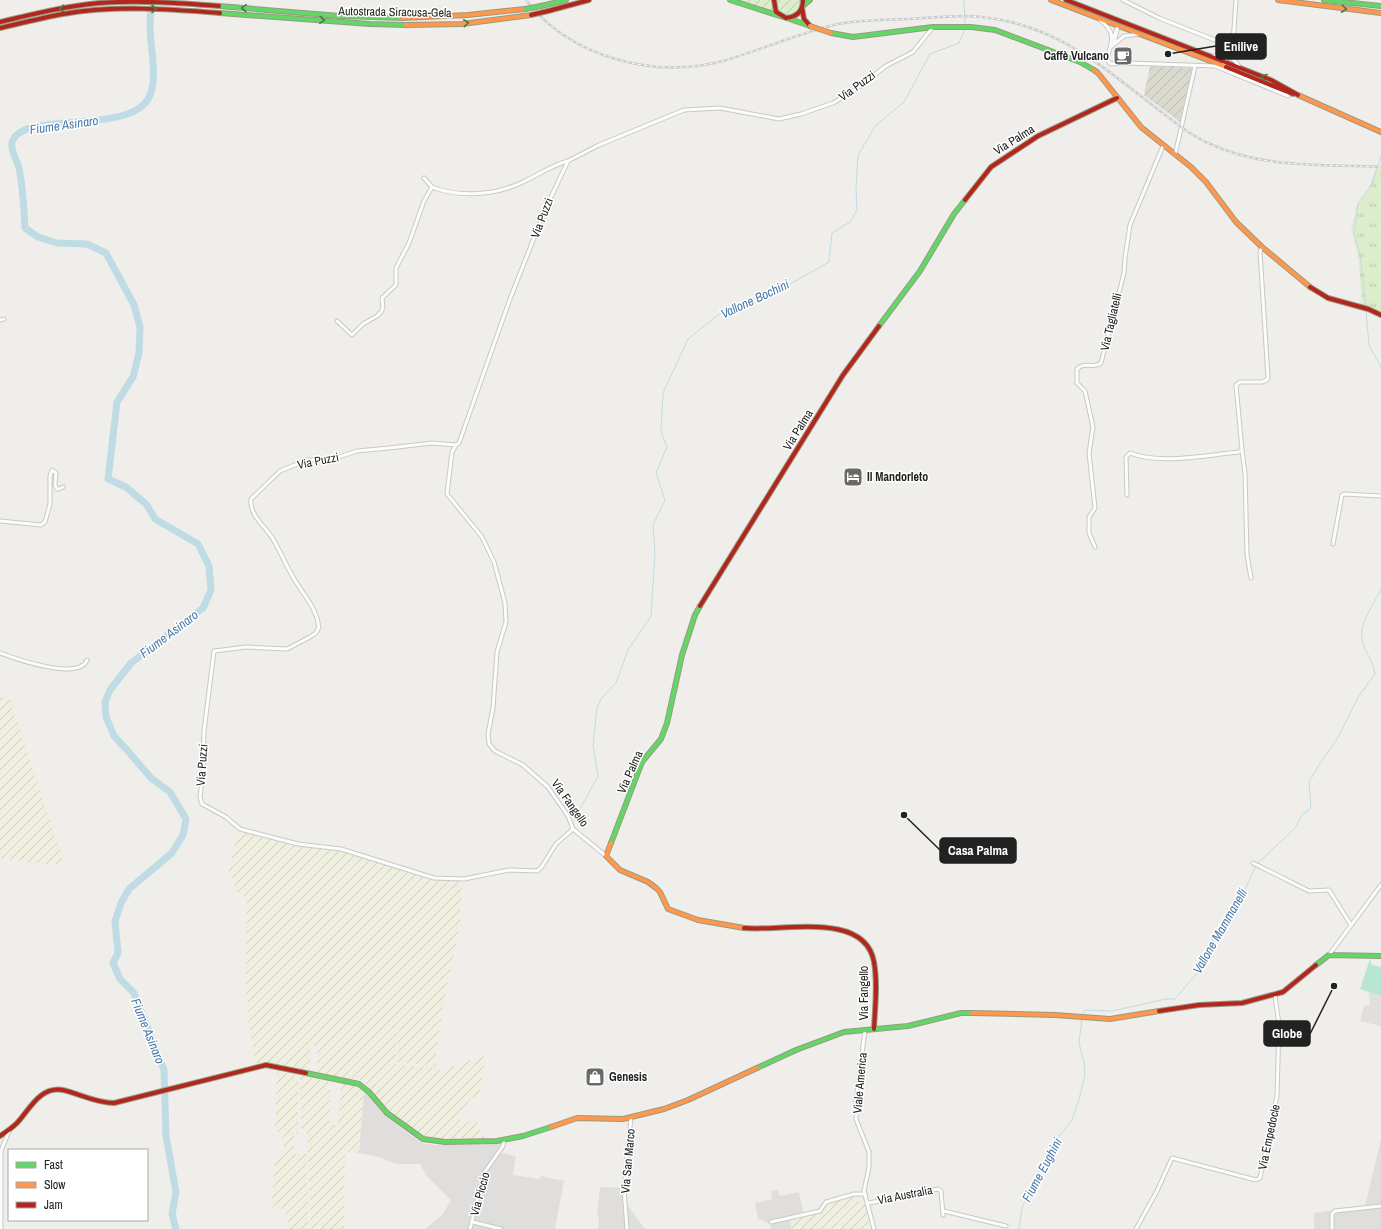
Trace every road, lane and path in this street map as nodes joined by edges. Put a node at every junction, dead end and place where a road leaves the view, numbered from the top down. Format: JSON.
{"nodes":[{"id":1,"x":566,"y":0,"type":"edge"},
{"id":2,"x":589,"y":0,"type":"edge"},
{"id":3,"x":730,"y":0,"type":"edge"},
{"id":4,"x":774,"y":0,"type":"edge"},
{"id":5,"x":803,"y":0,"type":"edge"},
{"id":6,"x":810,"y":0,"type":"edge"},
{"id":7,"x":1051,"y":0,"type":"edge"},
{"id":8,"x":1066,"y":0,"type":"edge"},
{"id":9,"x":1123,"y":0,"type":"edge"},
{"id":10,"x":1236,"y":0,"type":"edge"},
{"id":11,"x":1278,"y":0,"type":"edge"},
{"id":12,"x":1324,"y":0,"type":"edge"},
{"id":13,"x":1381,"y":6,"type":"edge"},
{"id":14,"x":803,"y":7,"type":"junction"},
{"id":15,"x":1381,"y":13,"type":"edge"},
{"id":16,"x":1096,"y":16,"type":"junction"},
{"id":17,"x":784,"y":18,"type":"junction"},
{"id":18,"x":1117,"y":20,"type":"junction"},
{"id":19,"x":0,"y":22,"type":"edge"},
{"id":20,"x":1123,"y":23,"type":"junction"},
{"id":21,"x":810,"y":26,"type":"junction"},
{"id":22,"x":1119,"y":26,"type":"junction"},
{"id":23,"x":933,"y":27,"type":"junction"},
{"id":24,"x":0,"y":28,"type":"edge"},
{"id":25,"x":1141,"y":34,"type":"junction"},
{"id":26,"x":1112,"y":45,"type":"junction"},
{"id":27,"x":1231,"y":48,"type":"junction"},
{"id":28,"x":1212,"y":56,"type":"junction"},
{"id":29,"x":1226,"y":64,"type":"junction"},
{"id":30,"x":1195,"y":66,"type":"junction"},
{"id":31,"x":1240,"y":67,"type":"junction"},
{"id":32,"x":1298,"y":95,"type":"junction"},
{"id":33,"x":1288,"y":96,"type":"dead end"},
{"id":34,"x":1118,"y":98,"type":"junction"},
{"id":35,"x":1380,"y":131,"type":"edge"},
{"id":36,"x":1163,"y":146,"type":"junction"},
{"id":37,"x":1175,"y":155,"type":"junction"},
{"id":38,"x":568,"y":161,"type":"junction"},
{"id":39,"x":424,"y":178,"type":"dead end"},
{"id":40,"x":432,"y":187,"type":"junction"},
{"id":41,"x":1262,"y":248,"type":"junction"},
{"id":42,"x":1381,"y":315,"type":"edge"},
{"id":43,"x":4,"y":319,"type":"dead end"},
{"id":44,"x":0,"y":320,"type":"edge"},
{"id":45,"x":337,"y":321,"type":"dead end"},
{"id":46,"x":456,"y":445,"type":"junction"},
{"id":47,"x":1242,"y":450,"type":"junction"},
{"id":48,"x":63,"y":487,"type":"dead end"},
{"id":49,"x":1127,"y":495,"type":"dead end"},
{"id":50,"x":1381,"y":496,"type":"edge"},
{"id":51,"x":0,"y":520,"type":"edge"},
{"id":52,"x":1333,"y":544,"type":"dead end"},
{"id":53,"x":1095,"y":547,"type":"dead end"},
{"id":54,"x":1252,"y":578,"type":"dead end"},
{"id":55,"x":0,"y":652,"type":"edge"},
{"id":56,"x":87,"y":660,"type":"dead end"},
{"id":57,"x":573,"y":829,"type":"junction"},
{"id":58,"x":606,"y":856,"type":"junction"},
{"id":59,"x":1253,"y":863,"type":"dead end"},
{"id":60,"x":1381,"y":885,"type":"edge"},
{"id":61,"x":1351,"y":925,"type":"junction"},
{"id":62,"x":1329,"y":955,"type":"junction"},
{"id":63,"x":1381,"y":956,"type":"edge"},
{"id":64,"x":1275,"y":996,"type":"junction"},
{"id":65,"x":874,"y":1029,"type":"junction"},
{"id":66,"x":865,"y":1030,"type":"junction"},
{"id":67,"x":631,"y":1118,"type":"junction"},
{"id":68,"x":9,"y":1131,"type":"junction"},
{"id":69,"x":0,"y":1136,"type":"edge"},
{"id":70,"x":504,"y":1140,"type":"junction"},
{"id":71,"x":865,"y":1194,"type":"junction"},
{"id":72,"x":869,"y":1203,"type":"junction"},
{"id":73,"x":1381,"y":1206,"type":"edge"},
{"id":74,"x":944,"y":1211,"type":"junction"},
{"id":75,"x":943,"y":1215,"type":"dead end"},
{"id":76,"x":473,"y":1222,"type":"junction"},
{"id":77,"x":771,"y":1222,"type":"dead end"},
{"id":78,"x":1006,"y":1226,"type":"dead end"},
{"id":79,"x":1,"y":1229,"type":"edge"},
{"id":80,"x":470,"y":1229,"type":"edge"},
{"id":81,"x":501,"y":1229,"type":"edge"},
{"id":82,"x":627,"y":1229,"type":"edge"},
{"id":83,"x":874,"y":1229,"type":"edge"},
{"id":84,"x":1136,"y":1229,"type":"edge"},
{"id":85,"x":1332,"y":1229,"type":"edge"}],
"edges":[{"from":1,"to":19,"type":"main road","name":"Autostrada Siracusa-Gela","one_way":true,"bridge":true},
{"from":24,"to":2,"type":"main road","name":"Autostrada Siracusa-Gela","one_way":true,"bridge":true},
{"from":3,"to":17,"type":"main road"},
{"from":4,"to":17,"type":"main road"},
{"from":5,"to":14,"type":"main road"},
{"from":6,"to":14,"type":"main road"},
{"from":7,"to":16,"type":"main road"},
{"from":8,"to":18,"type":"main road"},
{"from":9,"to":27,"type":"street"},
{"from":10,"to":27,"type":"street"},
{"from":11,"to":15,"type":"main road","one_way":true},
{"from":12,"to":13,"type":"main road"},
{"from":14,"to":17,"type":"main road"},
{"from":14,"to":21,"type":"main road"},
{"from":16,"to":22,"type":"main road"},
{"from":16,"to":26,"type":"street"},
{"from":17,"to":21,"type":"main road"},
{"from":18,"to":20,"type":"main road"},
{"from":18,"to":22,"type":"street"},
{"from":20,"to":22,"type":"street"},
{"from":20,"to":28,"type":"main road"},
{"from":21,"to":23,"type":"main road","bridge":true},
{"from":22,"to":25,"type":"main road"},
{"from":22,"to":26,"type":"street"},
{"from":23,"to":34,"type":"main road"},
{"from":23,"to":38,"type":"street","name":"Via Puzzi"},
{"from":25,"to":26,"type":"street"},
{"from":25,"to":29,"type":"main road"},
{"from":26,"to":30,"type":"street"},
{"from":27,"to":28,"type":"street"},
{"from":27,"to":29,"type":"street"},
{"from":27,"to":31,"type":"street"},
{"from":28,"to":29,"type":"main road"},
{"from":29,"to":31,"type":"main road"},
{"from":29,"to":32,"type":"main road"},
{"from":30,"to":33,"type":"street"},
{"from":30,"to":37,"type":"street"},
{"from":32,"to":31,"type":"main road","one_way":true},
{"from":32,"to":35,"type":"main road"},
{"from":34,"to":36,"type":"main road"},
{"from":34,"to":58,"type":"main road","name":"Via Palma"},
{"from":36,"to":37,"type":"main road"},
{"from":36,"to":53,"type":"street","name":"Via Tagliatelli"},
{"from":37,"to":41,"type":"main road"},
{"from":38,"to":40,"type":"street"},
{"from":38,"to":46,"type":"street","name":"Via Puzzi"},
{"from":39,"to":40,"type":"street"},
{"from":40,"to":45,"type":"street"},
{"from":41,"to":42,"type":"main road"},
{"from":41,"to":47,"type":"street"},
{"from":43,"to":44,"type":"street"},
{"from":46,"to":57,"type":"street","name":"Via Fangello"},
{"from":46,"to":57,"type":"street","name":"Via Puzzi"},
{"from":47,"to":49,"type":"street"},
{"from":47,"to":54,"type":"street"},
{"from":48,"to":51,"type":"street"},
{"from":50,"to":52,"type":"street"},
{"from":55,"to":56,"type":"street"},
{"from":57,"to":58,"type":"street","name":"Via Fangello"},
{"from":58,"to":65,"type":"main road","name":"Via Fangello"},
{"from":59,"to":61,"type":"street"},
{"from":60,"to":61,"type":"street"},
{"from":61,"to":62,"type":"street"},
{"from":62,"to":63,"type":"main road"},
{"from":62,"to":64,"type":"main road"},
{"from":64,"to":65,"type":"main road"},
{"from":64,"to":84,"type":"street","name":"Via Empedocle"},
{"from":65,"to":66,"type":"main road"},
{"from":66,"to":67,"type":"main road"},
{"from":66,"to":71,"type":"street","name":"Viale America"},
{"from":67,"to":70,"type":"main road"},
{"from":67,"to":82,"type":"street","name":"Via San Marco"},
{"from":68,"to":69,"type":"main road"},
{"from":68,"to":70,"type":"main road"},
{"from":68,"to":79,"type":"street"},
{"from":70,"to":76,"type":"street","name":"Via Piccio"},
{"from":71,"to":72,"type":"street"},
{"from":71,"to":77,"type":"street"},
{"from":72,"to":74,"type":"street","name":"Via Australia"},
{"from":72,"to":83,"type":"street"},
{"from":73,"to":85,"type":"street"},
{"from":74,"to":75,"type":"street","name":"Via Australia"},
{"from":74,"to":78,"type":"street"},
{"from":76,"to":80,"type":"street","name":"Via Piccio"},
{"from":76,"to":81,"type":"street"}]}
